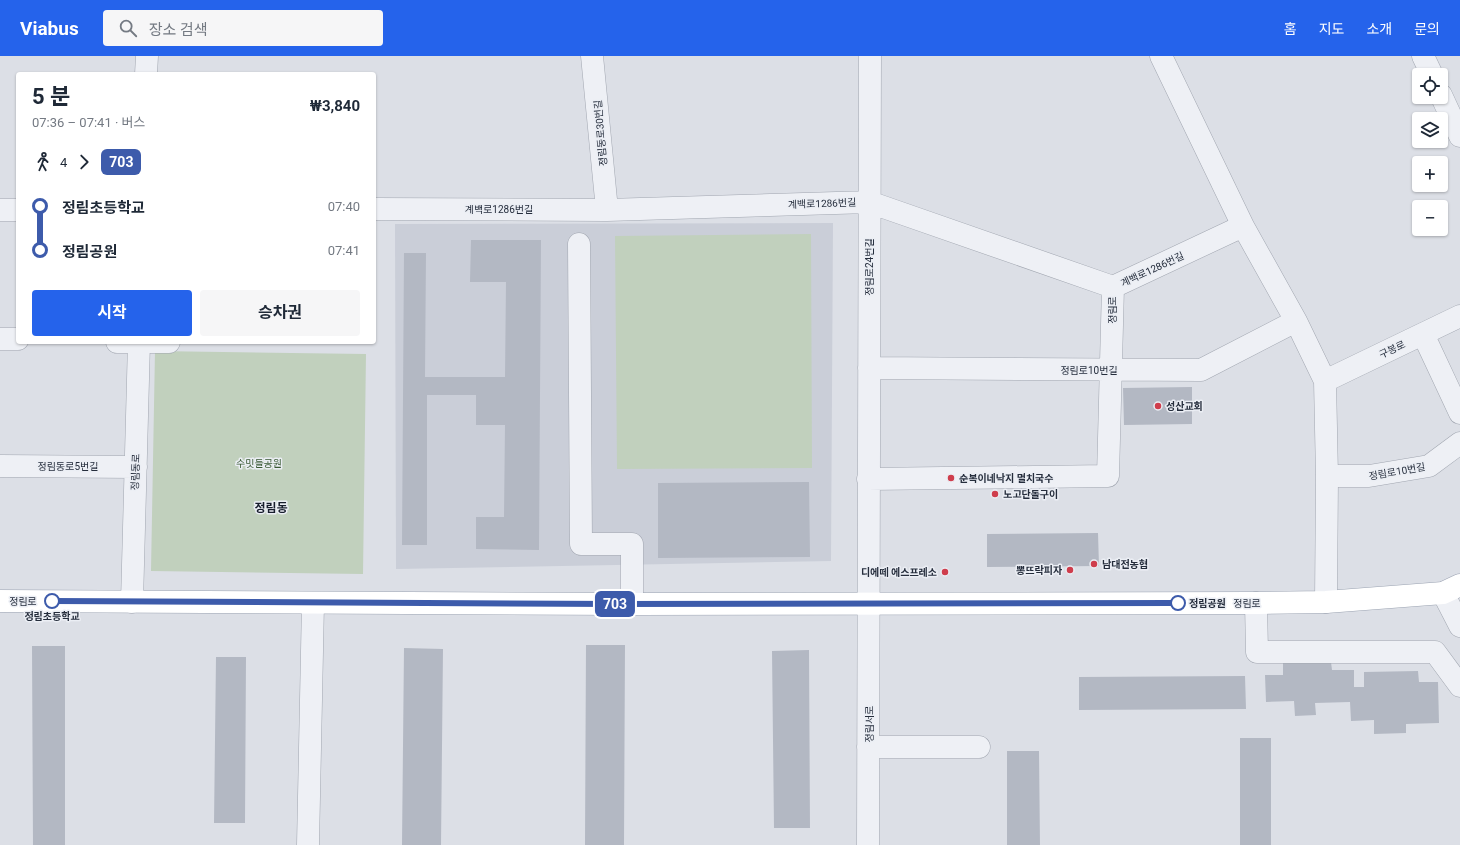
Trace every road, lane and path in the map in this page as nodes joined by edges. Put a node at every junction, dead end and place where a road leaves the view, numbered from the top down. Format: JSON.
{"nodes":[{"id":1,"x":147,"y":56,"type":"edge"},
{"id":2,"x":592,"y":56,"type":"edge"},
{"id":3,"x":870,"y":56,"type":"edge"},
{"id":4,"x":1161,"y":56,"type":"edge"},
{"id":5,"x":1423,"y":56,"type":"edge"},
{"id":6,"x":1429,"y":68,"type":"edge"},
{"id":7,"x":146,"y":72,"type":"edge"},
{"id":8,"x":1445,"y":104,"type":"edge"},
{"id":9,"x":1460,"y":136,"type":"edge"},
{"id":10,"x":869,"y":202,"type":"junction"},
{"id":11,"x":376,"y":209,"type":"edge"},
{"id":12,"x":0,"y":210,"type":"edge"},
{"id":13,"x":16,"y":210,"type":"edge"},
{"id":14,"x":607,"y":210,"type":"junction"},
{"id":15,"x":1243,"y":226,"type":"junction"},
{"id":16,"x":579,"y":244,"type":"dead end"},
{"id":17,"x":1113,"y":287,"type":"junction"},
{"id":18,"x":1460,"y":316,"type":"edge"},
{"id":19,"x":1296,"y":322,"type":"junction"},
{"id":20,"x":1423,"y":334,"type":"junction"},
{"id":21,"x":0,"y":339,"type":"edge"},
{"id":22,"x":16,"y":339,"type":"edge"},
{"id":23,"x":139,"y":344,"type":"edge"},
{"id":24,"x":870,"y":368,"type":"junction"},
{"id":25,"x":1112,"y":370,"type":"junction"},
{"id":26,"x":1325,"y":381,"type":"junction"},
{"id":27,"x":1460,"y":413,"type":"edge"},
{"id":28,"x":1460,"y":443,"type":"edge"},
{"id":29,"x":0,"y":466,"type":"edge"},
{"id":30,"x":136,"y":467,"type":"junction"},
{"id":31,"x":1327,"y":476,"type":"junction"},
{"id":32,"x":868,"y":479,"type":"junction"},
{"id":33,"x":1451,"y":589,"type":"edge"},
{"id":34,"x":0,"y":601,"type":"edge"},
{"id":35,"x":132,"y":602,"type":"junction"},
{"id":36,"x":869,"y":602,"type":"junction"},
{"id":37,"x":1326,"y":602,"type":"junction"},
{"id":38,"x":313,"y":603,"type":"junction"},
{"id":39,"x":1256,"y":603,"type":"junction"},
{"id":40,"x":632,"y":604,"type":"junction"},
{"id":41,"x":1460,"y":626,"type":"edge"},
{"id":42,"x":1460,"y":686,"type":"edge"},
{"id":43,"x":868,"y":747,"type":"junction"},
{"id":44,"x":979,"y":747,"type":"dead end"},
{"id":45,"x":308,"y":845,"type":"edge"},
{"id":46,"x":868,"y":845,"type":"edge"}],
"edges":[{"from":1,"to":7,"type":"street"},
{"from":2,"to":14,"type":"street","name":"정림동로30번길"},
{"from":3,"to":10,"type":"street","name":"정림로24번길"},
{"from":4,"to":15,"type":"street"},
{"from":5,"to":6,"type":"street"},
{"from":8,"to":9,"type":"street"},
{"from":10,"to":14,"type":"street","name":"계백로1286번길"},
{"from":10,"to":17,"type":"street","name":"계백로1286번길"},
{"from":10,"to":24,"type":"street","name":"정림로24번길"},
{"from":11,"to":14,"type":"street","name":"계백로1286번길"},
{"from":12,"to":13,"type":"street"},
{"from":15,"to":17,"type":"street","name":"계백로1286번길"},
{"from":15,"to":19,"type":"street"},
{"from":16,"to":40,"type":"street"},
{"from":17,"to":25,"type":"street","name":"정림로"},
{"from":18,"to":20,"type":"street","name":"구봉로"},
{"from":19,"to":25,"type":"street","name":"정림로10번길"},
{"from":19,"to":26,"type":"street"},
{"from":20,"to":26,"type":"street","name":"구봉로"},
{"from":20,"to":27,"type":"street"},
{"from":21,"to":22,"type":"street"},
{"from":23,"to":30,"type":"street","name":"정림동로"},
{"from":24,"to":25,"type":"street","name":"정림로10번길"},
{"from":24,"to":32,"type":"street","name":"정림로24번길"},
{"from":25,"to":32,"type":"street","name":"정림로"},
{"from":26,"to":31,"type":"street"},
{"from":28,"to":31,"type":"street","name":"정림로10번길"},
{"from":29,"to":30,"type":"street","name":"정림동로5번길"},
{"from":30,"to":35,"type":"street","name":"정림동로"},
{"from":31,"to":37,"type":"street"},
{"from":32,"to":36,"type":"street","name":"정림로24번길"},
{"from":33,"to":37,"type":"main road","name":"정림로"},
{"from":33,"to":41,"type":"street"},
{"from":34,"to":35,"type":"main road","name":"정림로"},
{"from":35,"to":38,"type":"main road","name":"정림로"},
{"from":36,"to":39,"type":"main road","name":"정림로"},
{"from":36,"to":40,"type":"main road","name":"정림로"},
{"from":36,"to":43,"type":"street","name":"정림서로"},
{"from":37,"to":39,"type":"main road","name":"정림로"},
{"from":38,"to":40,"type":"main road","name":"정림로"},
{"from":38,"to":45,"type":"street"},
{"from":39,"to":42,"type":"street"},
{"from":43,"to":44,"type":"street"},
{"from":43,"to":46,"type":"street","name":"정림서로"}]}
